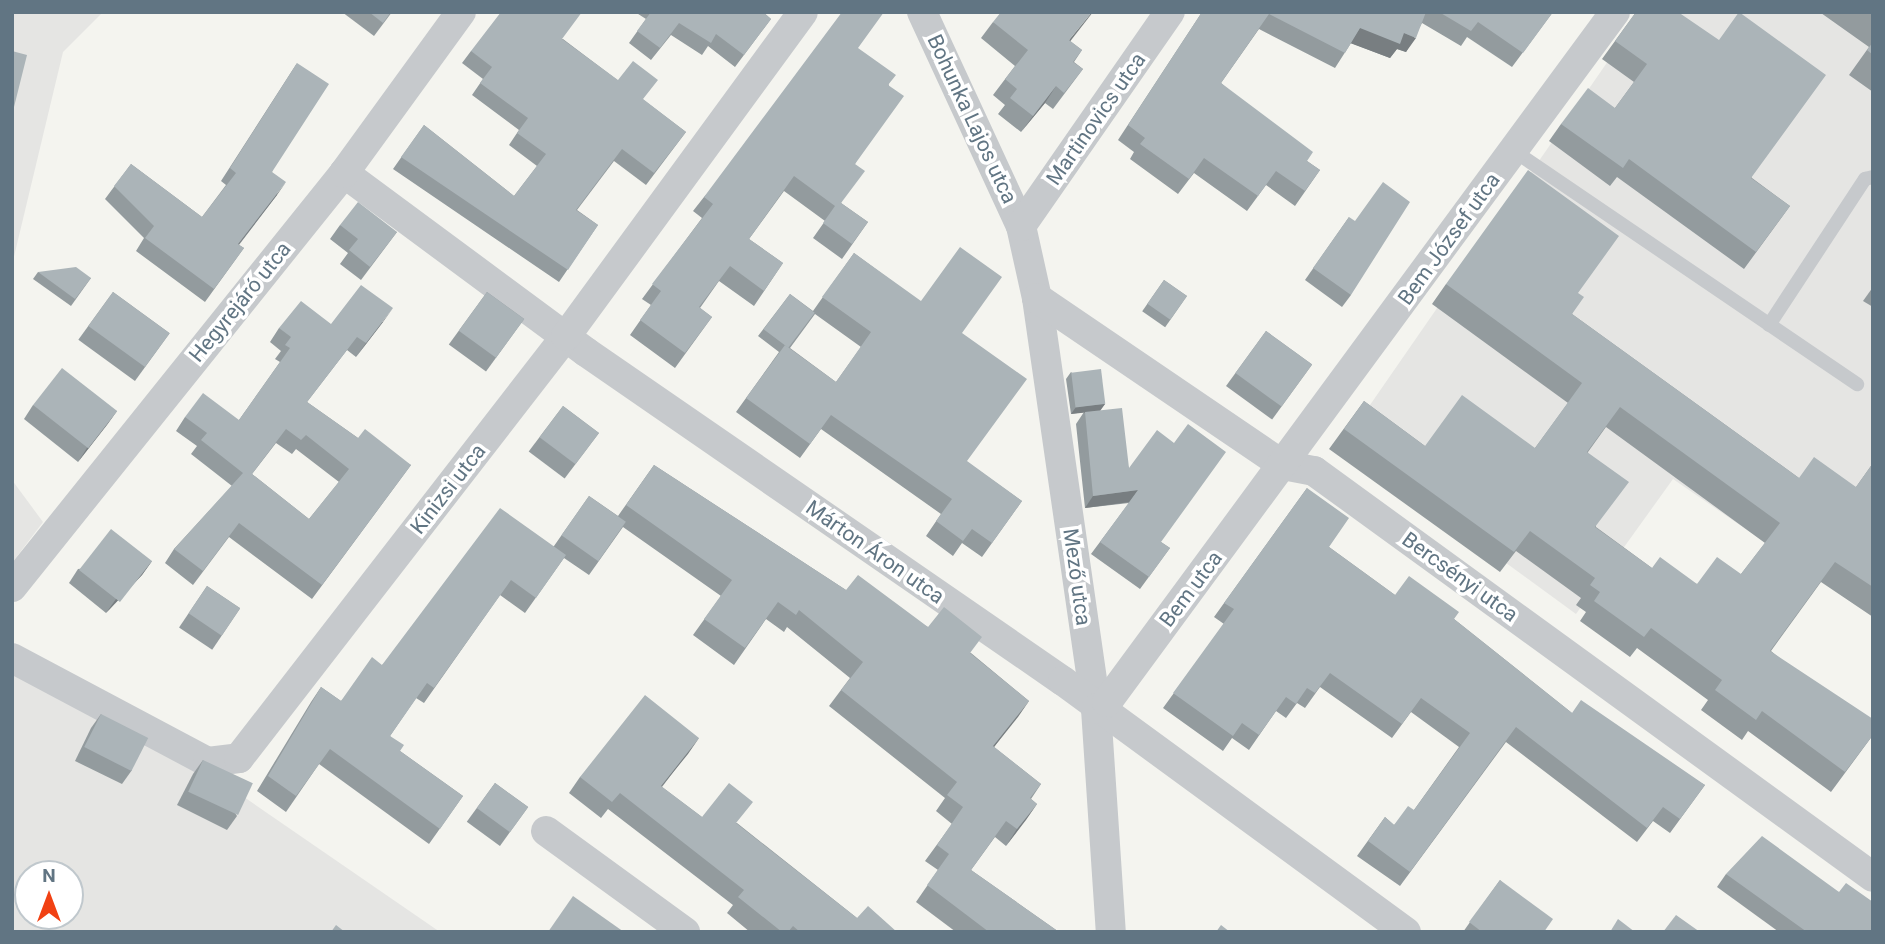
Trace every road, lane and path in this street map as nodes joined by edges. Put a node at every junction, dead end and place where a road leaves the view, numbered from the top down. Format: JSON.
{"nodes":[{"id":1,"x":461,"y":12,"type":"edge"},
{"id":2,"x":803,"y":12,"type":"edge"},
{"id":3,"x":922,"y":12,"type":"edge"},
{"id":4,"x":1170,"y":12,"type":"edge"},
{"id":5,"x":1615,"y":12,"type":"edge"},
{"id":6,"x":1514,"y":151,"type":"junction"},
{"id":7,"x":344,"y":173,"type":"junction"},
{"id":8,"x":1873,"y":177,"type":"edge"},
{"id":9,"x":1021,"y":226,"type":"junction"},
{"id":10,"x":1037,"y":298,"type":"junction"},
{"id":11,"x":1769,"y":325,"type":"junction"},
{"id":12,"x":566,"y":336,"type":"junction"},
{"id":13,"x":1857,"y":384,"type":"dead end"},
{"id":14,"x":1283,"y":466,"type":"junction"},
{"id":15,"x":12,"y":587,"type":"edge"},
{"id":16,"x":12,"y":658,"type":"edge"},
{"id":17,"x":1096,"y":709,"type":"junction"},
{"id":18,"x":546,"y":831,"type":"dead end"},
{"id":19,"x":1873,"y":877,"type":"edge"},
{"id":20,"x":685,"y":932,"type":"edge"},
{"id":21,"x":1111,"y":932,"type":"edge"},
{"id":22,"x":1406,"y":932,"type":"edge"}],
"edges":[{"from":1,"to":7,"type":"street","name":"Hegyrejáró utca"},
{"from":2,"to":12,"type":"street","name":"Kinizsi utca"},
{"from":3,"to":9,"type":"street","name":"Bohunka Lajos utca"},
{"from":4,"to":9,"type":"street","name":"Martinovics utca"},
{"from":5,"to":6,"type":"street","name":"Bem József utca"},
{"from":6,"to":11,"type":"lane"},
{"from":6,"to":14,"type":"street","name":"Bem József utca"},
{"from":7,"to":12,"type":"street","name":"Márton Áron utca"},
{"from":7,"to":15,"type":"street","name":"Hegyrejáró utca"},
{"from":8,"to":11,"type":"lane"},
{"from":9,"to":10,"type":"street","name":"Mező utca"},
{"from":10,"to":14,"type":"street","name":"Bercsényi utca"},
{"from":10,"to":17,"type":"street","name":"Mező utca"},
{"from":11,"to":13,"type":"lane"},
{"from":12,"to":16,"type":"street","name":"Kinizsi utca"},
{"from":12,"to":17,"type":"street","name":"Márton Áron utca"},
{"from":14,"to":17,"type":"street","name":"Bem utca"},
{"from":14,"to":19,"type":"street","name":"Bercsényi utca"},
{"from":17,"to":21,"type":"street","name":"Mező utca"},
{"from":17,"to":22,"type":"street","name":"Márton Áron utca"},
{"from":18,"to":20,"type":"street"}]}
